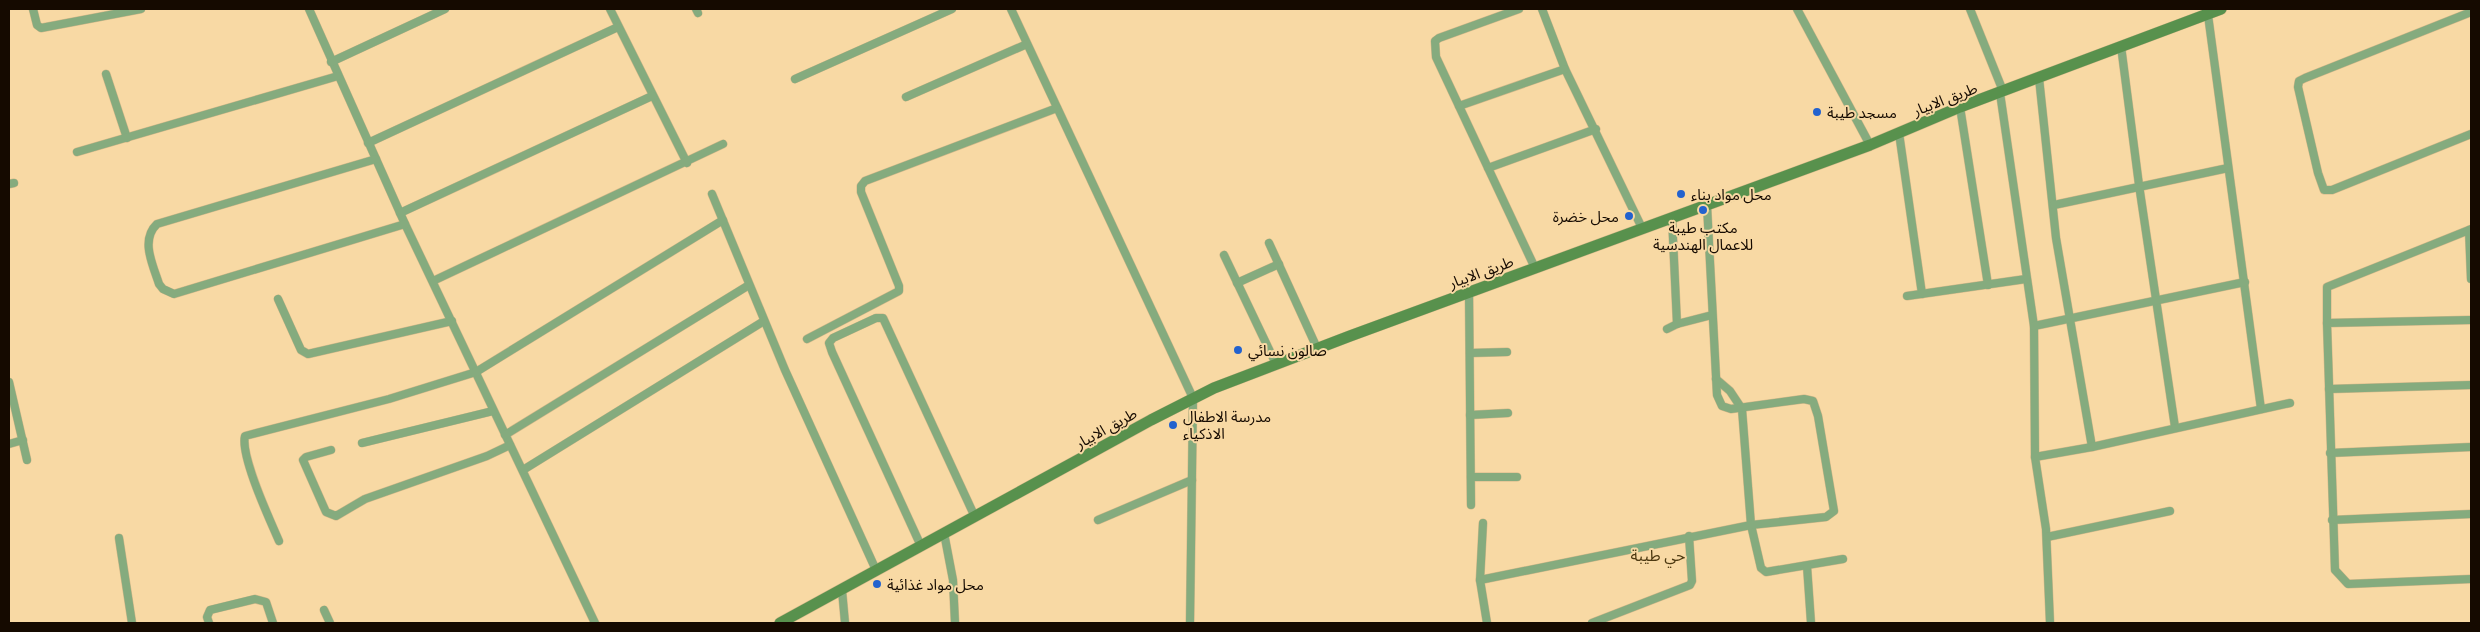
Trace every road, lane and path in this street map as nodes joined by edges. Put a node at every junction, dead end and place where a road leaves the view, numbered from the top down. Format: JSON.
{"nodes":[{"id":1,"x":33,"y":9,"type":"edge"},
{"id":2,"x":140,"y":9,"type":"edge"},
{"id":3,"x":309,"y":9,"type":"edge"},
{"id":4,"x":445,"y":9,"type":"edge"},
{"id":5,"x":610,"y":9,"type":"edge"},
{"id":6,"x":952,"y":9,"type":"edge"},
{"id":7,"x":1010,"y":9,"type":"edge"},
{"id":8,"x":1519,"y":9,"type":"edge"},
{"id":9,"x":1542,"y":9,"type":"edge"},
{"id":10,"x":1798,"y":9,"type":"edge"},
{"id":11,"x":1970,"y":9,"type":"edge"},
{"id":12,"x":2221,"y":9,"type":"edge"},
{"id":13,"x":2471,"y":12,"type":"edge"},
{"id":14,"x":2208,"y":15,"type":"junction"},
{"id":15,"x":618,"y":27,"type":"junction"},
{"id":16,"x":1027,"y":44,"type":"junction"},
{"id":17,"x":2122,"y":46,"type":"junction"},
{"id":18,"x":331,"y":62,"type":"junction"},
{"id":19,"x":1565,"y":69,"type":"junction"},
{"id":20,"x":106,"y":74,"type":"dead end"},
{"id":21,"x":338,"y":76,"type":"junction"},
{"id":22,"x":2039,"y":78,"type":"junction"},
{"id":23,"x":795,"y":79,"type":"dead end"},
{"id":24,"x":2001,"y":92,"type":"junction"},
{"id":25,"x":652,"y":96,"type":"junction"},
{"id":26,"x":906,"y":97,"type":"dead end"},
{"id":27,"x":1460,"y":106,"type":"junction"},
{"id":28,"x":1960,"y":107,"type":"junction"},
{"id":29,"x":1057,"y":108,"type":"junction"},
{"id":30,"x":1596,"y":129,"type":"junction"},
{"id":31,"x":1899,"y":133,"type":"junction"},
{"id":32,"x":2471,"y":134,"type":"edge"},
{"id":33,"x":126,"y":138,"type":"junction"},
{"id":34,"x":368,"y":142,"type":"junction"},
{"id":35,"x":723,"y":144,"type":"dead end"},
{"id":36,"x":1870,"y":145,"type":"junction"},
{"id":37,"x":77,"y":152,"type":"dead end"},
{"id":38,"x":376,"y":159,"type":"junction"},
{"id":39,"x":687,"y":163,"type":"junction"},
{"id":40,"x":1488,"y":168,"type":"junction"},
{"id":41,"x":2228,"y":168,"type":"junction"},
{"id":42,"x":2139,"y":185,"type":"junction"},
{"id":43,"x":712,"y":194,"type":"dead end"},
{"id":44,"x":1707,"y":204,"type":"junction"},
{"id":45,"x":2054,"y":205,"type":"junction"},
{"id":46,"x":400,"y":213,"type":"junction"},
{"id":47,"x":1672,"y":217,"type":"junction"},
{"id":48,"x":723,"y":220,"type":"junction"},
{"id":49,"x":405,"y":224,"type":"junction"},
{"id":50,"x":1642,"y":228,"type":"junction"},
{"id":51,"x":2470,"y":230,"type":"edge"},
{"id":52,"x":1269,"y":243,"type":"dead end"},
{"id":53,"x":1224,"y":255,"type":"dead end"},
{"id":54,"x":1279,"y":264,"type":"junction"},
{"id":55,"x":1535,"y":268,"type":"junction"},
{"id":56,"x":2026,"y":279,"type":"junction"},
{"id":57,"x":2471,"y":279,"type":"edge"},
{"id":58,"x":433,"y":281,"type":"junction"},
{"id":59,"x":2245,"y":282,"type":"junction"},
{"id":60,"x":749,"y":284,"type":"junction"},
{"id":61,"x":1237,"y":284,"type":"junction"},
{"id":62,"x":1988,"y":285,"type":"junction"},
{"id":63,"x":1469,"y":292,"type":"junction"},
{"id":64,"x":1922,"y":294,"type":"junction"},
{"id":65,"x":1907,"y":296,"type":"dead end"},
{"id":66,"x":278,"y":299,"type":"dead end"},
{"id":67,"x":2157,"y":300,"type":"junction"},
{"id":68,"x":1712,"y":315,"type":"junction"},
{"id":69,"x":2070,"y":319,"type":"junction"},
{"id":70,"x":2471,"y":320,"type":"edge"},
{"id":71,"x":764,"y":321,"type":"junction"},
{"id":72,"x":452,"y":322,"type":"junction"},
{"id":73,"x":2327,"y":323,"type":"junction"},
{"id":74,"x":1677,"y":324,"type":"junction"},
{"id":75,"x":2034,"y":326,"type":"junction"},
{"id":76,"x":1667,"y":329,"type":"dead end"},
{"id":77,"x":807,"y":339,"type":"dead end"},
{"id":78,"x":1317,"y":348,"type":"junction"},
{"id":79,"x":1507,"y":352,"type":"dead end"},
{"id":80,"x":1470,"y":353,"type":"junction"},
{"id":81,"x":1276,"y":364,"type":"junction"},
{"id":82,"x":476,"y":372,"type":"junction"},
{"id":83,"x":1716,"y":379,"type":"junction"},
{"id":84,"x":9,"y":382,"type":"edge"},
{"id":85,"x":2471,"y":385,"type":"edge"},
{"id":86,"x":2329,"y":389,"type":"junction"},
{"id":87,"x":1193,"y":398,"type":"junction"},
{"id":88,"x":2290,"y":403,"type":"dead end"},
{"id":89,"x":1742,"y":409,"type":"junction"},
{"id":90,"x":2261,"y":409,"type":"junction"},
{"id":91,"x":493,"y":411,"type":"junction"},
{"id":92,"x":1508,"y":414,"type":"dead end"},
{"id":93,"x":1470,"y":415,"type":"junction"},
{"id":94,"x":2175,"y":427,"type":"junction"},
{"id":95,"x":505,"y":435,"type":"junction"},
{"id":96,"x":23,"y":440,"type":"junction"},
{"id":97,"x":362,"y":442,"type":"dead end"},
{"id":98,"x":9,"y":444,"type":"edge"},
{"id":99,"x":510,"y":445,"type":"junction"},
{"id":100,"x":2092,"y":447,"type":"junction"},
{"id":101,"x":2471,"y":447,"type":"edge"},
{"id":102,"x":331,"y":450,"type":"dead end"},
{"id":103,"x":2330,"y":453,"type":"junction"},
{"id":104,"x":2035,"y":457,"type":"junction"},
{"id":105,"x":27,"y":460,"type":"dead end"},
{"id":106,"x":523,"y":470,"type":"junction"},
{"id":107,"x":1471,"y":477,"type":"junction"},
{"id":108,"x":1518,"y":477,"type":"dead end"},
{"id":109,"x":1192,"y":480,"type":"junction"},
{"id":110,"x":1471,"y":505,"type":"dead end"},
{"id":111,"x":2170,"y":511,"type":"dead end"},
{"id":112,"x":2471,"y":514,"type":"edge"},
{"id":113,"x":975,"y":517,"type":"junction"},
{"id":114,"x":1098,"y":520,"type":"dead end"},
{"id":115,"x":2332,"y":520,"type":"junction"},
{"id":116,"x":1483,"y":524,"type":"dead end"},
{"id":117,"x":1751,"y":524,"type":"junction"},
{"id":118,"x":944,"y":533,"type":"junction"},
{"id":119,"x":1689,"y":536,"type":"junction"},
{"id":120,"x":2047,"y":537,"type":"junction"},
{"id":121,"x":119,"y":538,"type":"dead end"},
{"id":122,"x":279,"y":541,"type":"dead end"},
{"id":123,"x":921,"y":546,"type":"junction"},
{"id":124,"x":1843,"y":559,"type":"dead end"},
{"id":125,"x":1807,"y":566,"type":"junction"},
{"id":126,"x":876,"y":570,"type":"junction"},
{"id":127,"x":2471,"y":578,"type":"edge"},
{"id":128,"x":1480,"y":580,"type":"junction"},
{"id":129,"x":842,"y":590,"type":"junction"},
{"id":130,"x":324,"y":610,"type":"dead end"},
{"id":131,"x":132,"y":623,"type":"edge"},
{"id":132,"x":209,"y":623,"type":"edge"},
{"id":133,"x":273,"y":623,"type":"edge"},
{"id":134,"x":330,"y":623,"type":"edge"},
{"id":135,"x":595,"y":623,"type":"edge"},
{"id":136,"x":780,"y":623,"type":"edge"},
{"id":137,"x":845,"y":623,"type":"edge"},
{"id":138,"x":955,"y":623,"type":"edge"},
{"id":139,"x":1190,"y":623,"type":"edge"},
{"id":140,"x":1487,"y":623,"type":"edge"},
{"id":141,"x":1592,"y":623,"type":"edge"},
{"id":142,"x":1811,"y":623,"type":"edge"},
{"id":143,"x":2050,"y":623,"type":"edge"}],
"edges":[{"from":1,"to":2,"type":"street"},
{"from":3,"to":18,"type":"street"},
{"from":4,"to":18,"type":"street"},
{"from":5,"to":15,"type":"street"},
{"from":6,"to":23,"type":"street"},
{"from":7,"to":16,"type":"street"},
{"from":8,"to":27,"type":"street"},
{"from":9,"to":19,"type":"street"},
{"from":10,"to":36,"type":"street"},
{"from":11,"to":24,"type":"street"},
{"from":12,"to":14,"type":"main road","name":"طريق الابيار"},
{"from":13,"to":32,"type":"street"},
{"from":14,"to":17,"type":"main road","name":"طريق الابيار"},
{"from":14,"to":41,"type":"street"},
{"from":15,"to":25,"type":"street"},
{"from":15,"to":34,"type":"street"},
{"from":16,"to":26,"type":"street"},
{"from":16,"to":29,"type":"street"},
{"from":17,"to":22,"type":"main road","name":"طريق الابيار"},
{"from":17,"to":42,"type":"street"},
{"from":18,"to":21,"type":"street"},
{"from":19,"to":27,"type":"street"},
{"from":19,"to":30,"type":"street"},
{"from":20,"to":33,"type":"street"},
{"from":21,"to":33,"type":"street"},
{"from":21,"to":34,"type":"street"},
{"from":22,"to":24,"type":"main road","name":"طريق الابيار"},
{"from":22,"to":45,"type":"street"},
{"from":24,"to":28,"type":"main road","name":"طريق الابيار"},
{"from":24,"to":56,"type":"street"},
{"from":25,"to":39,"type":"street"},
{"from":25,"to":46,"type":"street"},
{"from":27,"to":40,"type":"street"},
{"from":28,"to":31,"type":"main road","name":"طريق الابيار"},
{"from":28,"to":62,"type":"street"},
{"from":29,"to":77,"type":"street"},
{"from":29,"to":87,"type":"street"},
{"from":30,"to":40,"type":"street"},
{"from":30,"to":50,"type":"street"},
{"from":31,"to":36,"type":"main road","name":"طريق الابيار"},
{"from":31,"to":64,"type":"street"},
{"from":33,"to":37,"type":"street"},
{"from":34,"to":38,"type":"street"},
{"from":35,"to":39,"type":"street"},
{"from":36,"to":44,"type":"main road","name":"طريق الابيار"},
{"from":38,"to":46,"type":"street"},
{"from":38,"to":49,"type":"street"},
{"from":39,"to":58,"type":"street"},
{"from":40,"to":55,"type":"street"},
{"from":41,"to":42,"type":"street"},
{"from":41,"to":59,"type":"street"},
{"from":42,"to":45,"type":"street"},
{"from":42,"to":67,"type":"street"},
{"from":43,"to":48,"type":"street"},
{"from":44,"to":47,"type":"main road","name":"طريق الابيار"},
{"from":44,"to":68,"type":"street"},
{"from":45,"to":69,"type":"street"},
{"from":46,"to":49,"type":"street"},
{"from":47,"to":50,"type":"main road","name":"طريق الابيار"},
{"from":47,"to":74,"type":"street"},
{"from":48,"to":60,"type":"street"},
{"from":48,"to":82,"type":"street"},
{"from":49,"to":58,"type":"street"},
{"from":50,"to":55,"type":"main road","name":"طريق الابيار"},
{"from":51,"to":57,"type":"street"},
{"from":51,"to":73,"type":"street"},
{"from":52,"to":54,"type":"street"},
{"from":53,"to":61,"type":"street"},
{"from":54,"to":61,"type":"street"},
{"from":54,"to":78,"type":"street"},
{"from":55,"to":63,"type":"main road","name":"طريق الابيار"},
{"from":56,"to":62,"type":"street"},
{"from":56,"to":75,"type":"street"},
{"from":58,"to":72,"type":"street"},
{"from":59,"to":67,"type":"street"},
{"from":59,"to":90,"type":"street"},
{"from":60,"to":71,"type":"street"},
{"from":60,"to":95,"type":"street"},
{"from":61,"to":81,"type":"street"},
{"from":62,"to":64,"type":"street"},
{"from":63,"to":78,"type":"main road","name":"طريق الابيار"},
{"from":63,"to":80,"type":"street"},
{"from":64,"to":65,"type":"street"},
{"from":66,"to":72,"type":"street"},
{"from":67,"to":69,"type":"street"},
{"from":67,"to":94,"type":"street"},
{"from":68,"to":74,"type":"street"},
{"from":68,"to":83,"type":"street"},
{"from":69,"to":75,"type":"street"},
{"from":69,"to":100,"type":"street"},
{"from":70,"to":73,"type":"street"},
{"from":71,"to":106,"type":"street"},
{"from":71,"to":126,"type":"street"},
{"from":72,"to":82,"type":"street"},
{"from":73,"to":86,"type":"street"},
{"from":74,"to":76,"type":"street"},
{"from":75,"to":104,"type":"street"},
{"from":78,"to":81,"type":"main road","name":"طريق الابيار"},
{"from":79,"to":80,"type":"street"},
{"from":80,"to":93,"type":"street"},
{"from":81,"to":87,"type":"main road","name":"طريق الابيار"},
{"from":82,"to":91,"type":"street"},
{"from":82,"to":122,"type":"street"},
{"from":83,"to":89,"type":"street"},
{"from":83,"to":89,"type":"street"},
{"from":84,"to":96,"type":"street"},
{"from":85,"to":86,"type":"street"},
{"from":86,"to":103,"type":"street"},
{"from":87,"to":109,"type":"street"},
{"from":87,"to":113,"type":"main road","name":"طريق الابيار"},
{"from":88,"to":90,"type":"street"},
{"from":89,"to":117,"type":"street"},
{"from":89,"to":117,"type":"street"},
{"from":90,"to":94,"type":"street"},
{"from":91,"to":95,"type":"street"},
{"from":91,"to":97,"type":"street"},
{"from":92,"to":93,"type":"street"},
{"from":93,"to":107,"type":"street"},
{"from":94,"to":100,"type":"street"},
{"from":95,"to":99,"type":"street"},
{"from":96,"to":98,"type":"street"},
{"from":96,"to":105,"type":"street"},
{"from":99,"to":102,"type":"street"},
{"from":99,"to":106,"type":"street"},
{"from":100,"to":104,"type":"street"},
{"from":101,"to":103,"type":"street"},
{"from":103,"to":115,"type":"street"},
{"from":104,"to":120,"type":"street"},
{"from":106,"to":135,"type":"street"},
{"from":107,"to":108,"type":"street"},
{"from":107,"to":110,"type":"street"},
{"from":109,"to":114,"type":"street"},
{"from":109,"to":139,"type":"street"},
{"from":111,"to":120,"type":"street"},
{"from":112,"to":115,"type":"street"},
{"from":113,"to":118,"type":"main road","name":"طريق الابيار"},
{"from":113,"to":123,"type":"street"},
{"from":115,"to":127,"type":"street"},
{"from":116,"to":128,"type":"street"},
{"from":117,"to":119,"type":"street"},
{"from":117,"to":125,"type":"street"},
{"from":118,"to":123,"type":"main road","name":"طريق الابيار"},
{"from":118,"to":138,"type":"street"},
{"from":119,"to":128,"type":"street"},
{"from":119,"to":141,"type":"street"},
{"from":120,"to":143,"type":"street"},
{"from":121,"to":131,"type":"street"},
{"from":123,"to":126,"type":"main road","name":"طريق الابيار"},
{"from":124,"to":125,"type":"street"},
{"from":125,"to":142,"type":"street"},
{"from":126,"to":129,"type":"main road","name":"طريق الابيار"},
{"from":128,"to":140,"type":"street"},
{"from":129,"to":136,"type":"main road","name":"طريق الابيار"},
{"from":129,"to":137,"type":"street"},
{"from":130,"to":134,"type":"street"},
{"from":132,"to":133,"type":"street"}]}
